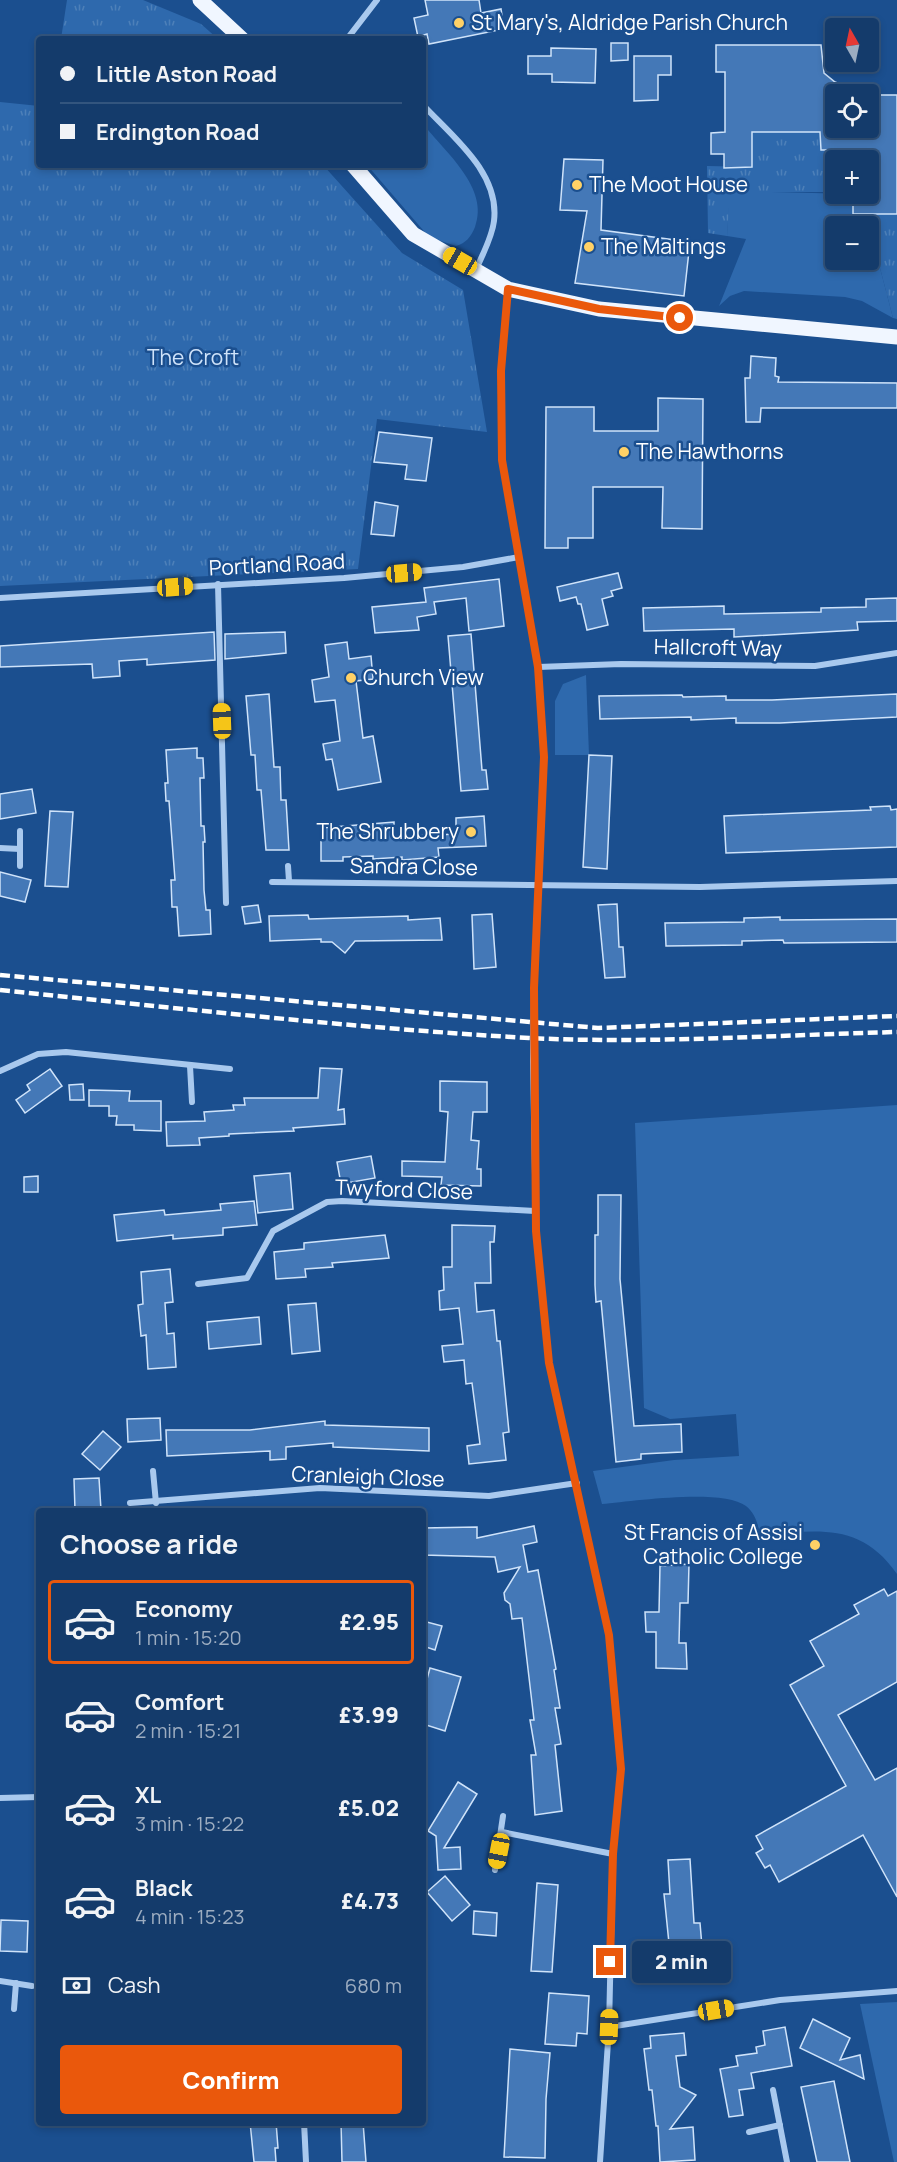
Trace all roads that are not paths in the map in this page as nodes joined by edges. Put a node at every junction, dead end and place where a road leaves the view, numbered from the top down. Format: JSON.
{"nodes":[{"id":1,"x":200,"y":0,"type":"edge"},
{"id":2,"x":378,"y":0,"type":"edge"},
{"id":3,"x":239,"y":36,"type":"edge"},
{"id":4,"x":352,"y":36,"type":"edge"},
{"id":5,"x":426,"y":108,"type":"edge"},
{"id":6,"x":356,"y":168,"type":"edge"},
{"id":7,"x":476,"y":271,"type":"junction"},
{"id":8,"x":508,"y":289,"type":"junction"},
{"id":9,"x":897,"y":337,"type":"edge"},
{"id":10,"x":519,"y":557,"type":"junction"},
{"id":11,"x":218,"y":584,"type":"junction"},
{"id":12,"x":0,"y":598,"type":"edge"},
{"id":13,"x":897,"y":653,"type":"edge"},
{"id":14,"x":538,"y":667,"type":"junction"},
{"id":15,"x":20,"y":831,"type":"dead end"},
{"id":16,"x":0,"y":848,"type":"edge"},
{"id":17,"x":20,"y":849,"type":"junction"},
{"id":18,"x":20,"y":866,"type":"dead end"},
{"id":19,"x":288,"y":866,"type":"dead end"},
{"id":20,"x":897,"y":881,"type":"edge"},
{"id":21,"x":272,"y":882,"type":"dead end"},
{"id":22,"x":289,"y":882,"type":"junction"},
{"id":23,"x":539,"y":884,"type":"junction"},
{"id":24,"x":226,"y":903,"type":"dead end"},
{"id":25,"x":190,"y":1066,"type":"junction"},
{"id":26,"x":230,"y":1070,"type":"dead end"},
{"id":27,"x":0,"y":1071,"type":"edge"},
{"id":28,"x":192,"y":1102,"type":"dead end"},
{"id":29,"x":535,"y":1211,"type":"junction"},
{"id":30,"x":198,"y":1284,"type":"dead end"},
{"id":31,"x":153,"y":1471,"type":"dead end"},
{"id":32,"x":578,"y":1483,"type":"junction"},
{"id":33,"x":130,"y":1503,"type":"dead end"},
{"id":34,"x":156,"y":1503,"type":"junction"},
{"id":35,"x":36,"y":1797,"type":"edge"},
{"id":36,"x":0,"y":1798,"type":"edge"},
{"id":37,"x":503,"y":1816,"type":"dead end"},
{"id":38,"x":502,"y":1832,"type":"junction"},
{"id":39,"x":613,"y":1854,"type":"junction"},
{"id":40,"x":495,"y":1870,"type":"dead end"},
{"id":41,"x":0,"y":1981,"type":"edge"},
{"id":42,"x":16,"y":1983,"type":"junction"},
{"id":43,"x":32,"y":1986,"type":"dead end"},
{"id":44,"x":897,"y":1991,"type":"edge"},
{"id":45,"x":14,"y":2009,"type":"dead end"},
{"id":46,"x":609,"y":2027,"type":"junction"},
{"id":47,"x":773,"y":2090,"type":"dead end"},
{"id":48,"x":304,"y":2126,"type":"edge"},
{"id":49,"x":780,"y":2126,"type":"junction"},
{"id":50,"x":748,"y":2132,"type":"dead end"},
{"id":51,"x":306,"y":2162,"type":"edge"},
{"id":52,"x":600,"y":2162,"type":"edge"},
{"id":53,"x":787,"y":2162,"type":"edge"}],
"edges":[{"from":1,"to":3,"type":"main road"},
{"from":2,"to":4,"type":"street"},
{"from":5,"to":7,"type":"street"},
{"from":6,"to":7,"type":"main road"},
{"from":7,"to":8,"type":"main road"},
{"from":8,"to":9,"type":"main road"},
{"from":8,"to":10,"type":"street"},
{"from":10,"to":11,"type":"street","name":"Portland Road"},
{"from":10,"to":14,"type":"street"},
{"from":11,"to":12,"type":"street","name":"Portland Road"},
{"from":11,"to":24,"type":"street"},
{"from":13,"to":14,"type":"street","name":"Hallcroft Way"},
{"from":14,"to":23,"type":"street"},
{"from":15,"to":17,"type":"street"},
{"from":16,"to":17,"type":"street"},
{"from":17,"to":18,"type":"street"},
{"from":19,"to":22,"type":"street"},
{"from":20,"to":23,"type":"street"},
{"from":21,"to":22,"type":"street","name":"Sandra Close"},
{"from":22,"to":23,"type":"street","name":"Sandra Close"},
{"from":23,"to":29,"type":"street","bridge":true},
{"from":25,"to":26,"type":"street"},
{"from":25,"to":27,"type":"street"},
{"from":25,"to":28,"type":"street"},
{"from":29,"to":30,"type":"street","name":"Twyford Close"},
{"from":29,"to":32,"type":"street"},
{"from":31,"to":34,"type":"street"},
{"from":32,"to":34,"type":"street","name":"Cranleigh Close"},
{"from":32,"to":39,"type":"street"},
{"from":33,"to":34,"type":"street","name":"Cranleigh Close"},
{"from":35,"to":36,"type":"street"},
{"from":37,"to":38,"type":"street"},
{"from":38,"to":39,"type":"street"},
{"from":38,"to":40,"type":"street"},
{"from":39,"to":46,"type":"street"},
{"from":41,"to":42,"type":"street"},
{"from":42,"to":43,"type":"street"},
{"from":42,"to":45,"type":"street"},
{"from":44,"to":46,"type":"street"},
{"from":46,"to":52,"type":"street"},
{"from":47,"to":49,"type":"street"},
{"from":48,"to":51,"type":"street"},
{"from":49,"to":50,"type":"street"},
{"from":49,"to":53,"type":"street"}]}
